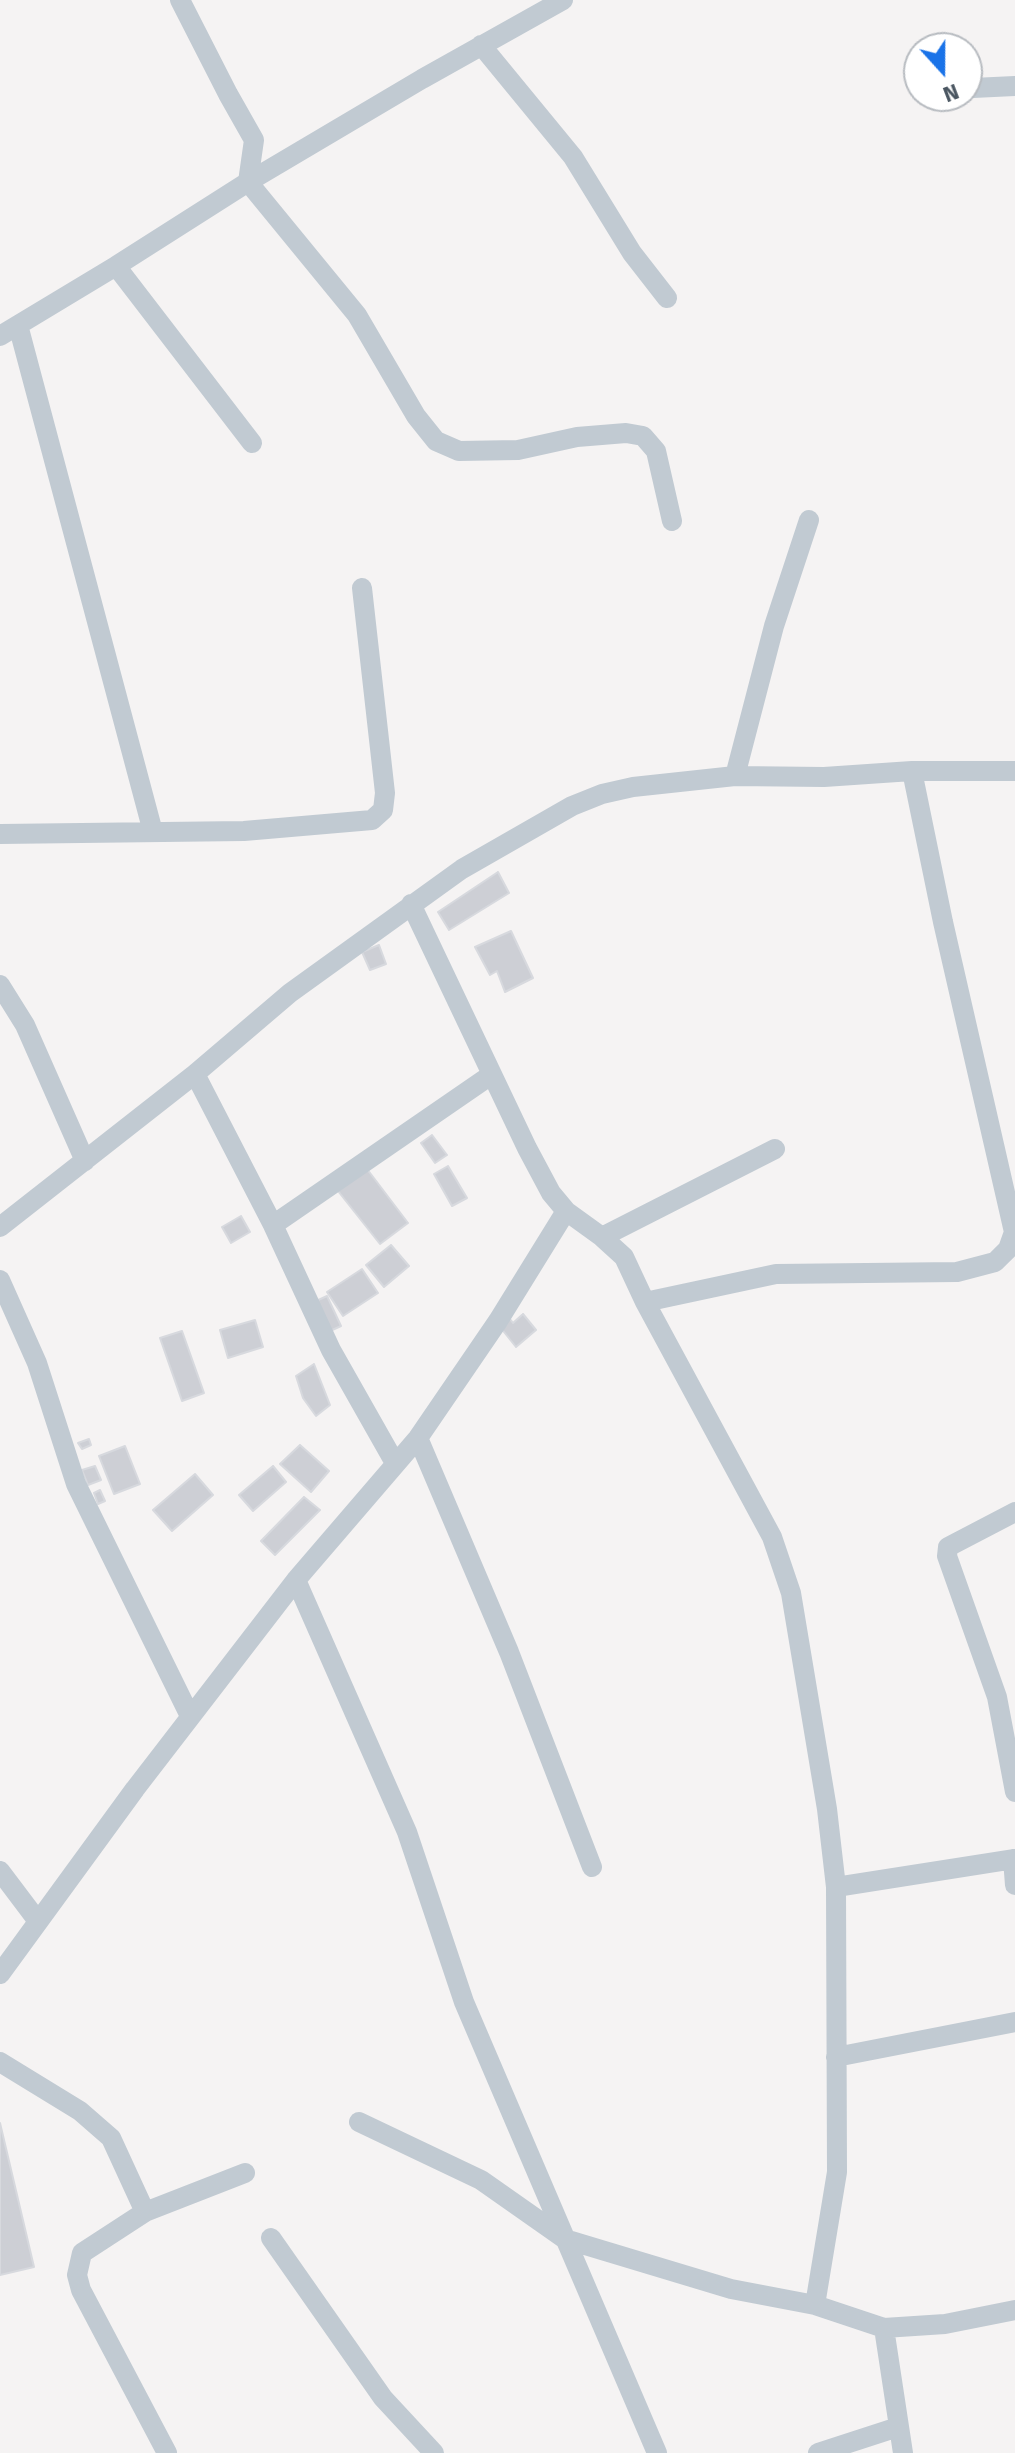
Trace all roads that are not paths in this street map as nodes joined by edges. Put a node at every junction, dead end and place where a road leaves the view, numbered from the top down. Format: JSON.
{"nodes":[{"id":1,"x":180,"y":0,"type":"edge"},
{"id":2,"x":563,"y":0,"type":"edge"},
{"id":3,"x":481,"y":45,"type":"junction"},
{"id":4,"x":1015,"y":86,"type":"edge"},
{"id":5,"x":983,"y":88,"type":"edge"},
{"id":6,"x":248,"y":182,"type":"junction"},
{"id":7,"x":116,"y":266,"type":"junction"},
{"id":8,"x":667,"y":298,"type":"dead end"},
{"id":9,"x":9,"y":330,"type":"edge"},
{"id":10,"x":252,"y":443,"type":"dead end"},
{"id":11,"x":809,"y":520,"type":"dead end"},
{"id":12,"x":672,"y":521,"type":"dead end"},
{"id":13,"x":362,"y":588,"type":"dead end"},
{"id":14,"x":912,"y":771,"type":"junction"},
{"id":15,"x":1015,"y":771,"type":"edge"},
{"id":16,"x":735,"y":776,"type":"junction"},
{"id":17,"x":153,"y":832,"type":"junction"},
{"id":18,"x":0,"y":834,"type":"edge"},
{"id":19,"x":411,"y":904,"type":"junction"},
{"id":20,"x":0,"y":985,"type":"edge"},
{"id":21,"x":195,"y":1074,"type":"junction"},
{"id":22,"x":491,"y":1075,"type":"junction"},
{"id":23,"x":775,"y":1149,"type":"dead end"},
{"id":24,"x":85,"y":1161,"type":"junction"},
{"id":25,"x":566,"y":1211,"type":"junction"},
{"id":26,"x":273,"y":1225,"type":"junction"},
{"id":27,"x":0,"y":1227,"type":"edge"},
{"id":28,"x":602,"y":1237,"type":"junction"},
{"id":29,"x":0,"y":1280,"type":"edge"},
{"id":30,"x":645,"y":1302,"type":"junction"},
{"id":31,"x":418,"y":1438,"type":"junction"},
{"id":32,"x":395,"y":1463,"type":"junction"},
{"id":33,"x":1015,"y":1512,"type":"edge"},
{"id":34,"x":296,"y":1580,"type":"junction"},
{"id":35,"x":1006,"y":1693,"type":"edge"},
{"id":36,"x":190,"y":1716,"type":"junction"},
{"id":37,"x":1015,"y":1792,"type":"edge"},
{"id":38,"x":1014,"y":1859,"type":"edge"},
{"id":39,"x":592,"y":1867,"type":"dead end"},
{"id":40,"x":0,"y":1871,"type":"edge"},
{"id":41,"x":1015,"y":1885,"type":"edge"},
{"id":42,"x":836,"y":1887,"type":"junction"},
{"id":43,"x":37,"y":1920,"type":"junction"},
{"id":44,"x":0,"y":1974,"type":"edge"},
{"id":45,"x":1015,"y":2022,"type":"edge"},
{"id":46,"x":836,"y":2057,"type":"junction"},
{"id":47,"x":0,"y":2062,"type":"edge"},
{"id":48,"x":359,"y":2122,"type":"dead end"},
{"id":49,"x":245,"y":2173,"type":"dead end"},
{"id":50,"x":145,"y":2212,"type":"junction"},
{"id":51,"x":271,"y":2238,"type":"dead end"},
{"id":52,"x":565,"y":2239,"type":"junction"},
{"id":53,"x":815,"y":2305,"type":"junction"},
{"id":54,"x":1015,"y":2310,"type":"edge"},
{"id":55,"x":884,"y":2328,"type":"junction"},
{"id":56,"x":898,"y":2427,"type":"junction"},
{"id":57,"x":167,"y":2453,"type":"edge"},
{"id":58,"x":434,"y":2453,"type":"edge"},
{"id":59,"x":656,"y":2453,"type":"edge"},
{"id":60,"x":818,"y":2453,"type":"edge"},
{"id":61,"x":903,"y":2453,"type":"edge"}],
"edges":[{"from":1,"to":6,"type":"street"},
{"from":2,"to":3,"type":"street"},
{"from":3,"to":6,"type":"street"},
{"from":3,"to":8,"type":"street"},
{"from":4,"to":5,"type":"street"},
{"from":6,"to":7,"type":"street"},
{"from":6,"to":12,"type":"street"},
{"from":7,"to":9,"type":"street"},
{"from":7,"to":10,"type":"street"},
{"from":9,"to":17,"type":"street"},
{"from":11,"to":16,"type":"street"},
{"from":13,"to":17,"type":"street"},
{"from":14,"to":15,"type":"street"},
{"from":14,"to":16,"type":"street"},
{"from":14,"to":30,"type":"street"},
{"from":16,"to":19,"type":"street"},
{"from":17,"to":18,"type":"street"},
{"from":19,"to":21,"type":"street"},
{"from":19,"to":22,"type":"street"},
{"from":20,"to":24,"type":"street"},
{"from":21,"to":24,"type":"street"},
{"from":21,"to":26,"type":"street"},
{"from":22,"to":25,"type":"street"},
{"from":22,"to":26,"type":"street"},
{"from":23,"to":28,"type":"street"},
{"from":24,"to":27,"type":"street"},
{"from":25,"to":28,"type":"street"},
{"from":25,"to":31,"type":"street"},
{"from":26,"to":32,"type":"street"},
{"from":28,"to":30,"type":"street"},
{"from":29,"to":36,"type":"street"},
{"from":30,"to":42,"type":"street"},
{"from":31,"to":32,"type":"street"},
{"from":31,"to":39,"type":"street"},
{"from":32,"to":34,"type":"street"},
{"from":33,"to":35,"type":"street"},
{"from":34,"to":36,"type":"street"},
{"from":34,"to":52,"type":"street"},
{"from":35,"to":37,"type":"street"},
{"from":36,"to":43,"type":"street"},
{"from":38,"to":41,"type":"street"},
{"from":38,"to":42,"type":"street"},
{"from":40,"to":43,"type":"street"},
{"from":42,"to":46,"type":"street"},
{"from":43,"to":44,"type":"street"},
{"from":45,"to":46,"type":"street"},
{"from":46,"to":53,"type":"street"},
{"from":47,"to":50,"type":"street"},
{"from":48,"to":52,"type":"street"},
{"from":49,"to":50,"type":"street"},
{"from":50,"to":57,"type":"street"},
{"from":51,"to":58,"type":"street"},
{"from":52,"to":53,"type":"street"},
{"from":52,"to":59,"type":"street"},
{"from":53,"to":55,"type":"street"},
{"from":54,"to":55,"type":"street"},
{"from":55,"to":56,"type":"street"},
{"from":56,"to":60,"type":"street"},
{"from":56,"to":61,"type":"street"}]}
